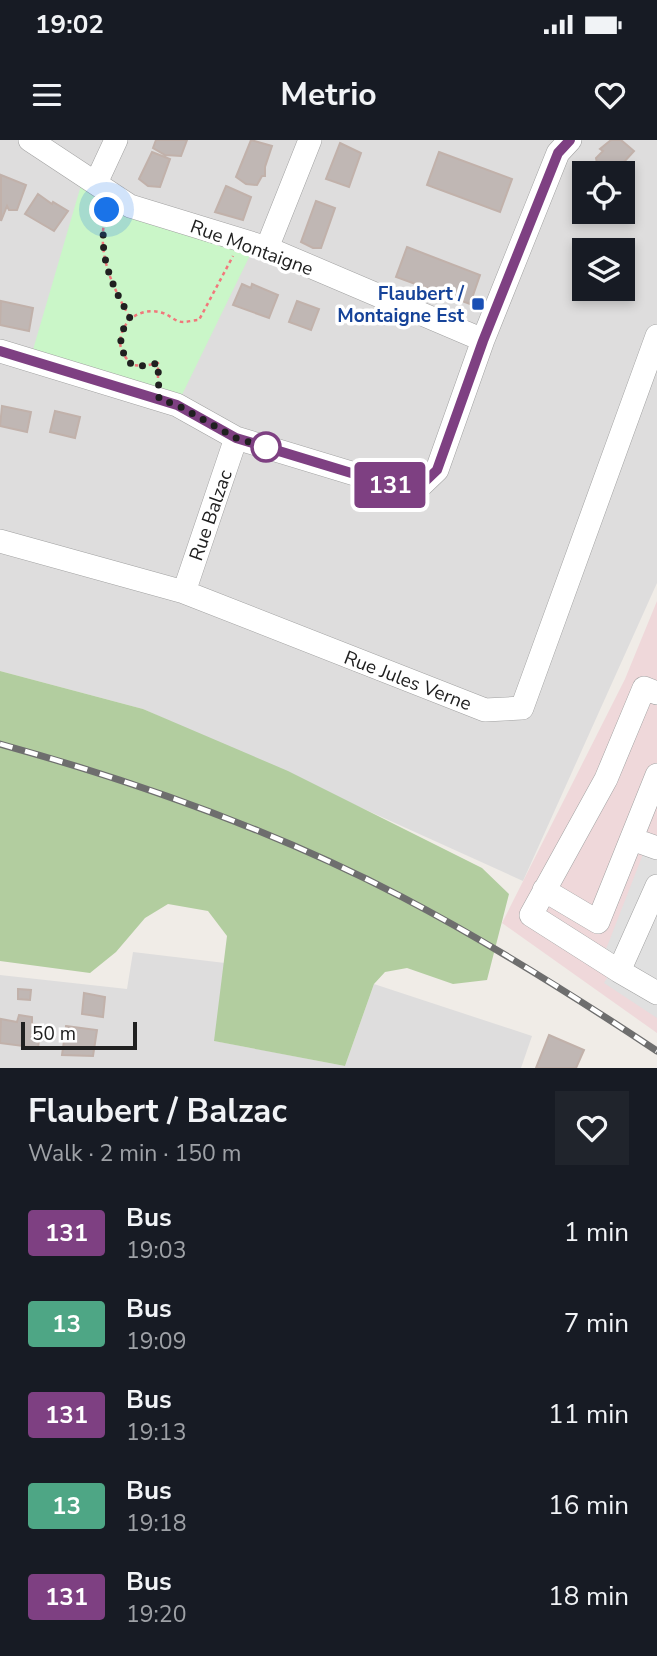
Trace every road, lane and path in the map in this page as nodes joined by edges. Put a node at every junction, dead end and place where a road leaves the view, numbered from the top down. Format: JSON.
{"nodes":[{"id":1,"x":30,"y":140,"type":"edge"},
{"id":2,"x":116,"y":140,"type":"edge"},
{"id":3,"x":310,"y":140,"type":"edge"},
{"id":4,"x":570,"y":140,"type":"edge"},
{"id":5,"x":104,"y":188,"type":"junction"},
{"id":6,"x":241,"y":240,"type":"junction"},
{"id":7,"x":267,"y":248,"type":"junction"},
{"id":8,"x":130,"y":317,"type":"junction"},
{"id":9,"x":657,"y":336,"type":"edge"},
{"id":10,"x":483,"y":341,"type":"junction"},
{"id":11,"x":0,"y":351,"type":"edge"},
{"id":12,"x":159,"y":399,"type":"junction"},
{"id":13,"x":236,"y":438,"type":"junction"},
{"id":14,"x":0,"y":541,"type":"edge"},
{"id":15,"x":184,"y":592,"type":"junction"},
{"id":16,"x":657,"y":693,"type":"edge"},
{"id":17,"x":657,"y":775,"type":"edge"},
{"id":18,"x":653,"y":798,"type":"edge"},
{"id":19,"x":632,"y":839,"type":"junction"},
{"id":20,"x":657,"y":848,"type":"edge"},
{"id":21,"x":657,"y":886,"type":"edge"},
{"id":22,"x":544,"y":890,"type":"junction"},
{"id":23,"x":620,"y":971,"type":"junction"},
{"id":24,"x":657,"y":993,"type":"edge"}],
"edges":[{"from":1,"to":5,"type":"street","name":"Rue Montaigne"},
{"from":2,"to":5,"type":"street"},
{"from":3,"to":7,"type":"street"},
{"from":4,"to":10,"type":"street"},
{"from":5,"to":6,"type":"street","name":"Rue Montaigne"},
{"from":5,"to":8,"type":"path"},
{"from":6,"to":7,"type":"street","name":"Rue Montaigne"},
{"from":6,"to":8,"type":"path"},
{"from":7,"to":10,"type":"street","name":"Rue Montaigne"},
{"from":8,"to":12,"type":"path"},
{"from":9,"to":15,"type":"street","name":"Rue Jules Verne"},
{"from":10,"to":13,"type":"street"},
{"from":11,"to":12,"type":"street"},
{"from":12,"to":13,"type":"street"},
{"from":13,"to":15,"type":"street","name":"Rue Balzac"},
{"from":14,"to":15,"type":"street","name":"Rue Jules Verne"},
{"from":16,"to":22,"type":"street"},
{"from":17,"to":18,"type":"street"},
{"from":18,"to":19,"type":"street"},
{"from":19,"to":20,"type":"street"},
{"from":19,"to":22,"type":"street"},
{"from":21,"to":23,"type":"street"},
{"from":22,"to":23,"type":"street"},
{"from":23,"to":24,"type":"street"}]}
